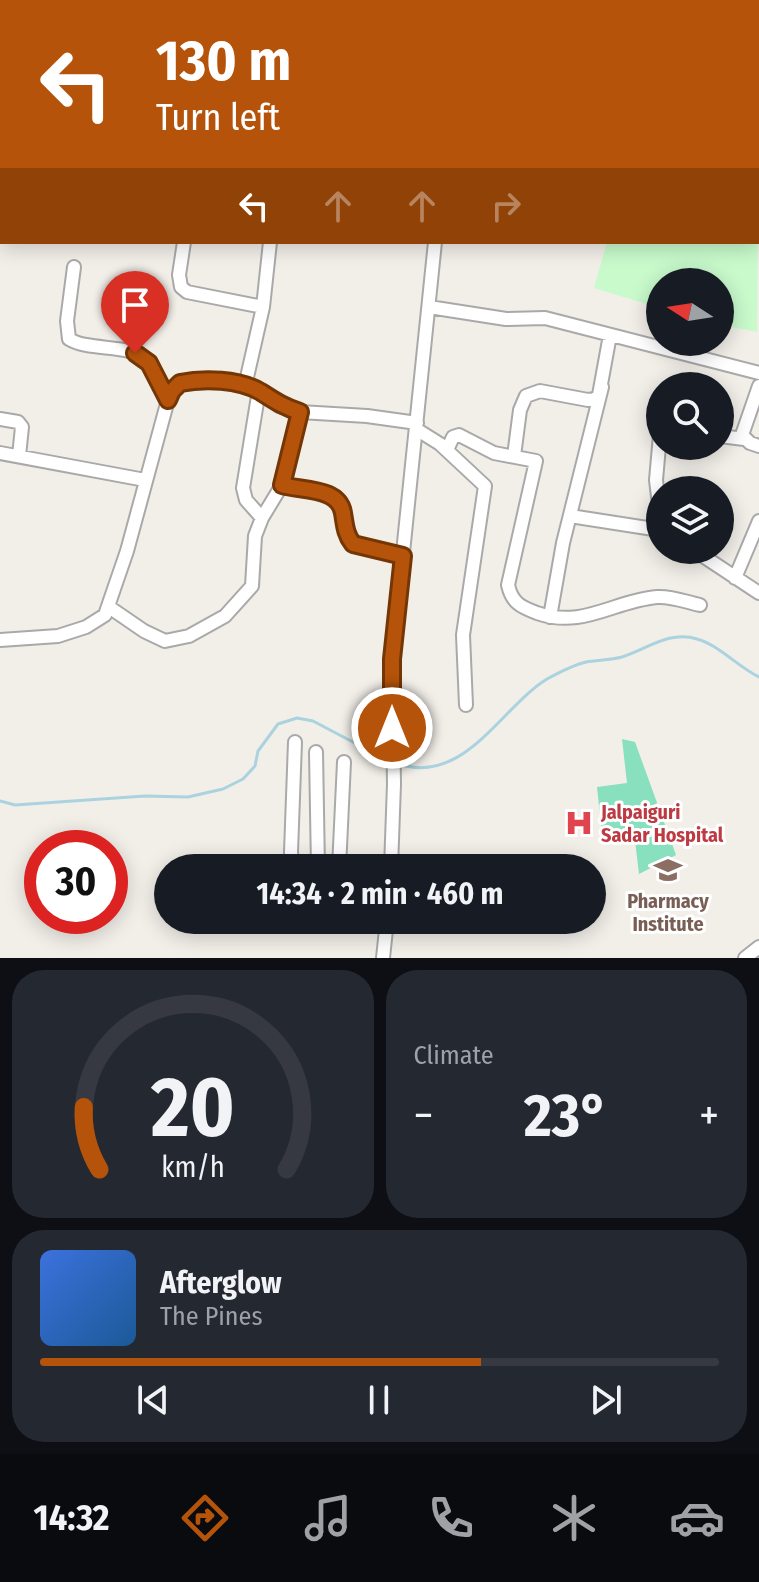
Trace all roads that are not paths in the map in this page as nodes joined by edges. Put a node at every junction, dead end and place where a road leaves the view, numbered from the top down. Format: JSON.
{"nodes":[{"id":1,"x":184,"y":244,"type":"edge"},
{"id":2,"x":270,"y":244,"type":"edge"},
{"id":3,"x":435,"y":244,"type":"edge"},
{"id":4,"x":74,"y":267,"type":"dead end"},
{"id":5,"x":263,"y":307,"type":"junction"},
{"id":6,"x":429,"y":307,"type":"junction"},
{"id":7,"x":610,"y":335,"type":"junction"},
{"id":8,"x":759,"y":363,"type":"edge"},
{"id":9,"x":759,"y":376,"type":"edge"},
{"id":10,"x":245,"y":386,"type":"junction"},
{"id":11,"x":759,"y":386,"type":"edge"},
{"id":12,"x":602,"y":387,"type":"junction"},
{"id":13,"x":259,"y":390,"type":"junction"},
{"id":14,"x":168,"y":400,"type":"junction"},
{"id":15,"x":300,"y":412,"type":"junction"},
{"id":16,"x":0,"y":419,"type":"edge"},
{"id":17,"x":416,"y":426,"type":"junction"},
{"id":18,"x":734,"y":438,"type":"edge"},
{"id":19,"x":744,"y":439,"type":"junction"},
{"id":20,"x":759,"y":446,"type":"edge"},
{"id":21,"x":447,"y":450,"type":"junction"},
{"id":22,"x":0,"y":453,"type":"edge"},
{"id":23,"x":19,"y":456,"type":"junction"},
{"id":24,"x":514,"y":456,"type":"junction"},
{"id":25,"x":145,"y":480,"type":"junction"},
{"id":26,"x":282,"y":485,"type":"junction"},
{"id":27,"x":570,"y":516,"type":"junction"},
{"id":28,"x":262,"y":518,"type":"junction"},
{"id":29,"x":759,"y":521,"type":"edge"},
{"id":30,"x":646,"y":528,"type":"edge"},
{"id":31,"x":403,"y":556,"type":"junction"},
{"id":32,"x":714,"y":564,"type":"edge"},
{"id":33,"x":735,"y":578,"type":"junction"},
{"id":34,"x":759,"y":593,"type":"edge"},
{"id":35,"x":700,"y":605,"type":"dead end"},
{"id":36,"x":109,"y":607,"type":"junction"},
{"id":37,"x":550,"y":617,"type":"junction"},
{"id":38,"x":0,"y":640,"type":"edge"},
{"id":39,"x":466,"y":705,"type":"dead end"},
{"id":40,"x":295,"y":742,"type":"dead end"},
{"id":41,"x":316,"y":752,"type":"dead end"},
{"id":42,"x":344,"y":762,"type":"dead end"},
{"id":43,"x":292,"y":854,"type":"edge"},
{"id":44,"x":318,"y":854,"type":"edge"},
{"id":45,"x":340,"y":854,"type":"edge"},
{"id":46,"x":392,"y":854,"type":"edge"},
{"id":47,"x":386,"y":934,"type":"edge"},
{"id":48,"x":759,"y":947,"type":"edge"},
{"id":49,"x":383,"y":958,"type":"edge"},
{"id":50,"x":745,"y":958,"type":"edge"}],
"edges":[{"from":1,"to":5,"type":"street"},
{"from":2,"to":5,"type":"street"},
{"from":3,"to":6,"type":"street"},
{"from":4,"to":14,"type":"street"},
{"from":5,"to":10,"type":"street"},
{"from":6,"to":7,"type":"street"},
{"from":6,"to":17,"type":"street"},
{"from":7,"to":9,"type":"street"},
{"from":7,"to":12,"type":"street"},
{"from":8,"to":9,"type":"street"},
{"from":10,"to":13,"type":"street"},
{"from":10,"to":14,"type":"street"},
{"from":11,"to":19,"type":"street"},
{"from":12,"to":24,"type":"street"},
{"from":12,"to":27,"type":"street"},
{"from":13,"to":15,"type":"street"},
{"from":13,"to":28,"type":"street"},
{"from":14,"to":25,"type":"street"},
{"from":15,"to":17,"type":"street"},
{"from":15,"to":26,"type":"street"},
{"from":16,"to":23,"type":"street"},
{"from":17,"to":21,"type":"street"},
{"from":17,"to":31,"type":"street"},
{"from":18,"to":19,"type":"street"},
{"from":19,"to":20,"type":"street"},
{"from":21,"to":24,"type":"street"},
{"from":21,"to":39,"type":"street"},
{"from":22,"to":23,"type":"street"},
{"from":23,"to":25,"type":"street"},
{"from":24,"to":37,"type":"street"},
{"from":25,"to":36,"type":"street"},
{"from":26,"to":28,"type":"street"},
{"from":26,"to":31,"type":"street"},
{"from":27,"to":30,"type":"street"},
{"from":27,"to":37,"type":"street"},
{"from":28,"to":36,"type":"street"},
{"from":29,"to":33,"type":"street"},
{"from":31,"to":46,"type":"street"},
{"from":32,"to":33,"type":"street"},
{"from":33,"to":34,"type":"street"},
{"from":35,"to":37,"type":"street"},
{"from":36,"to":38,"type":"street"},
{"from":40,"to":43,"type":"street"},
{"from":41,"to":44,"type":"street"},
{"from":42,"to":45,"type":"street"},
{"from":47,"to":49,"type":"street"},
{"from":48,"to":50,"type":"street"}]}
